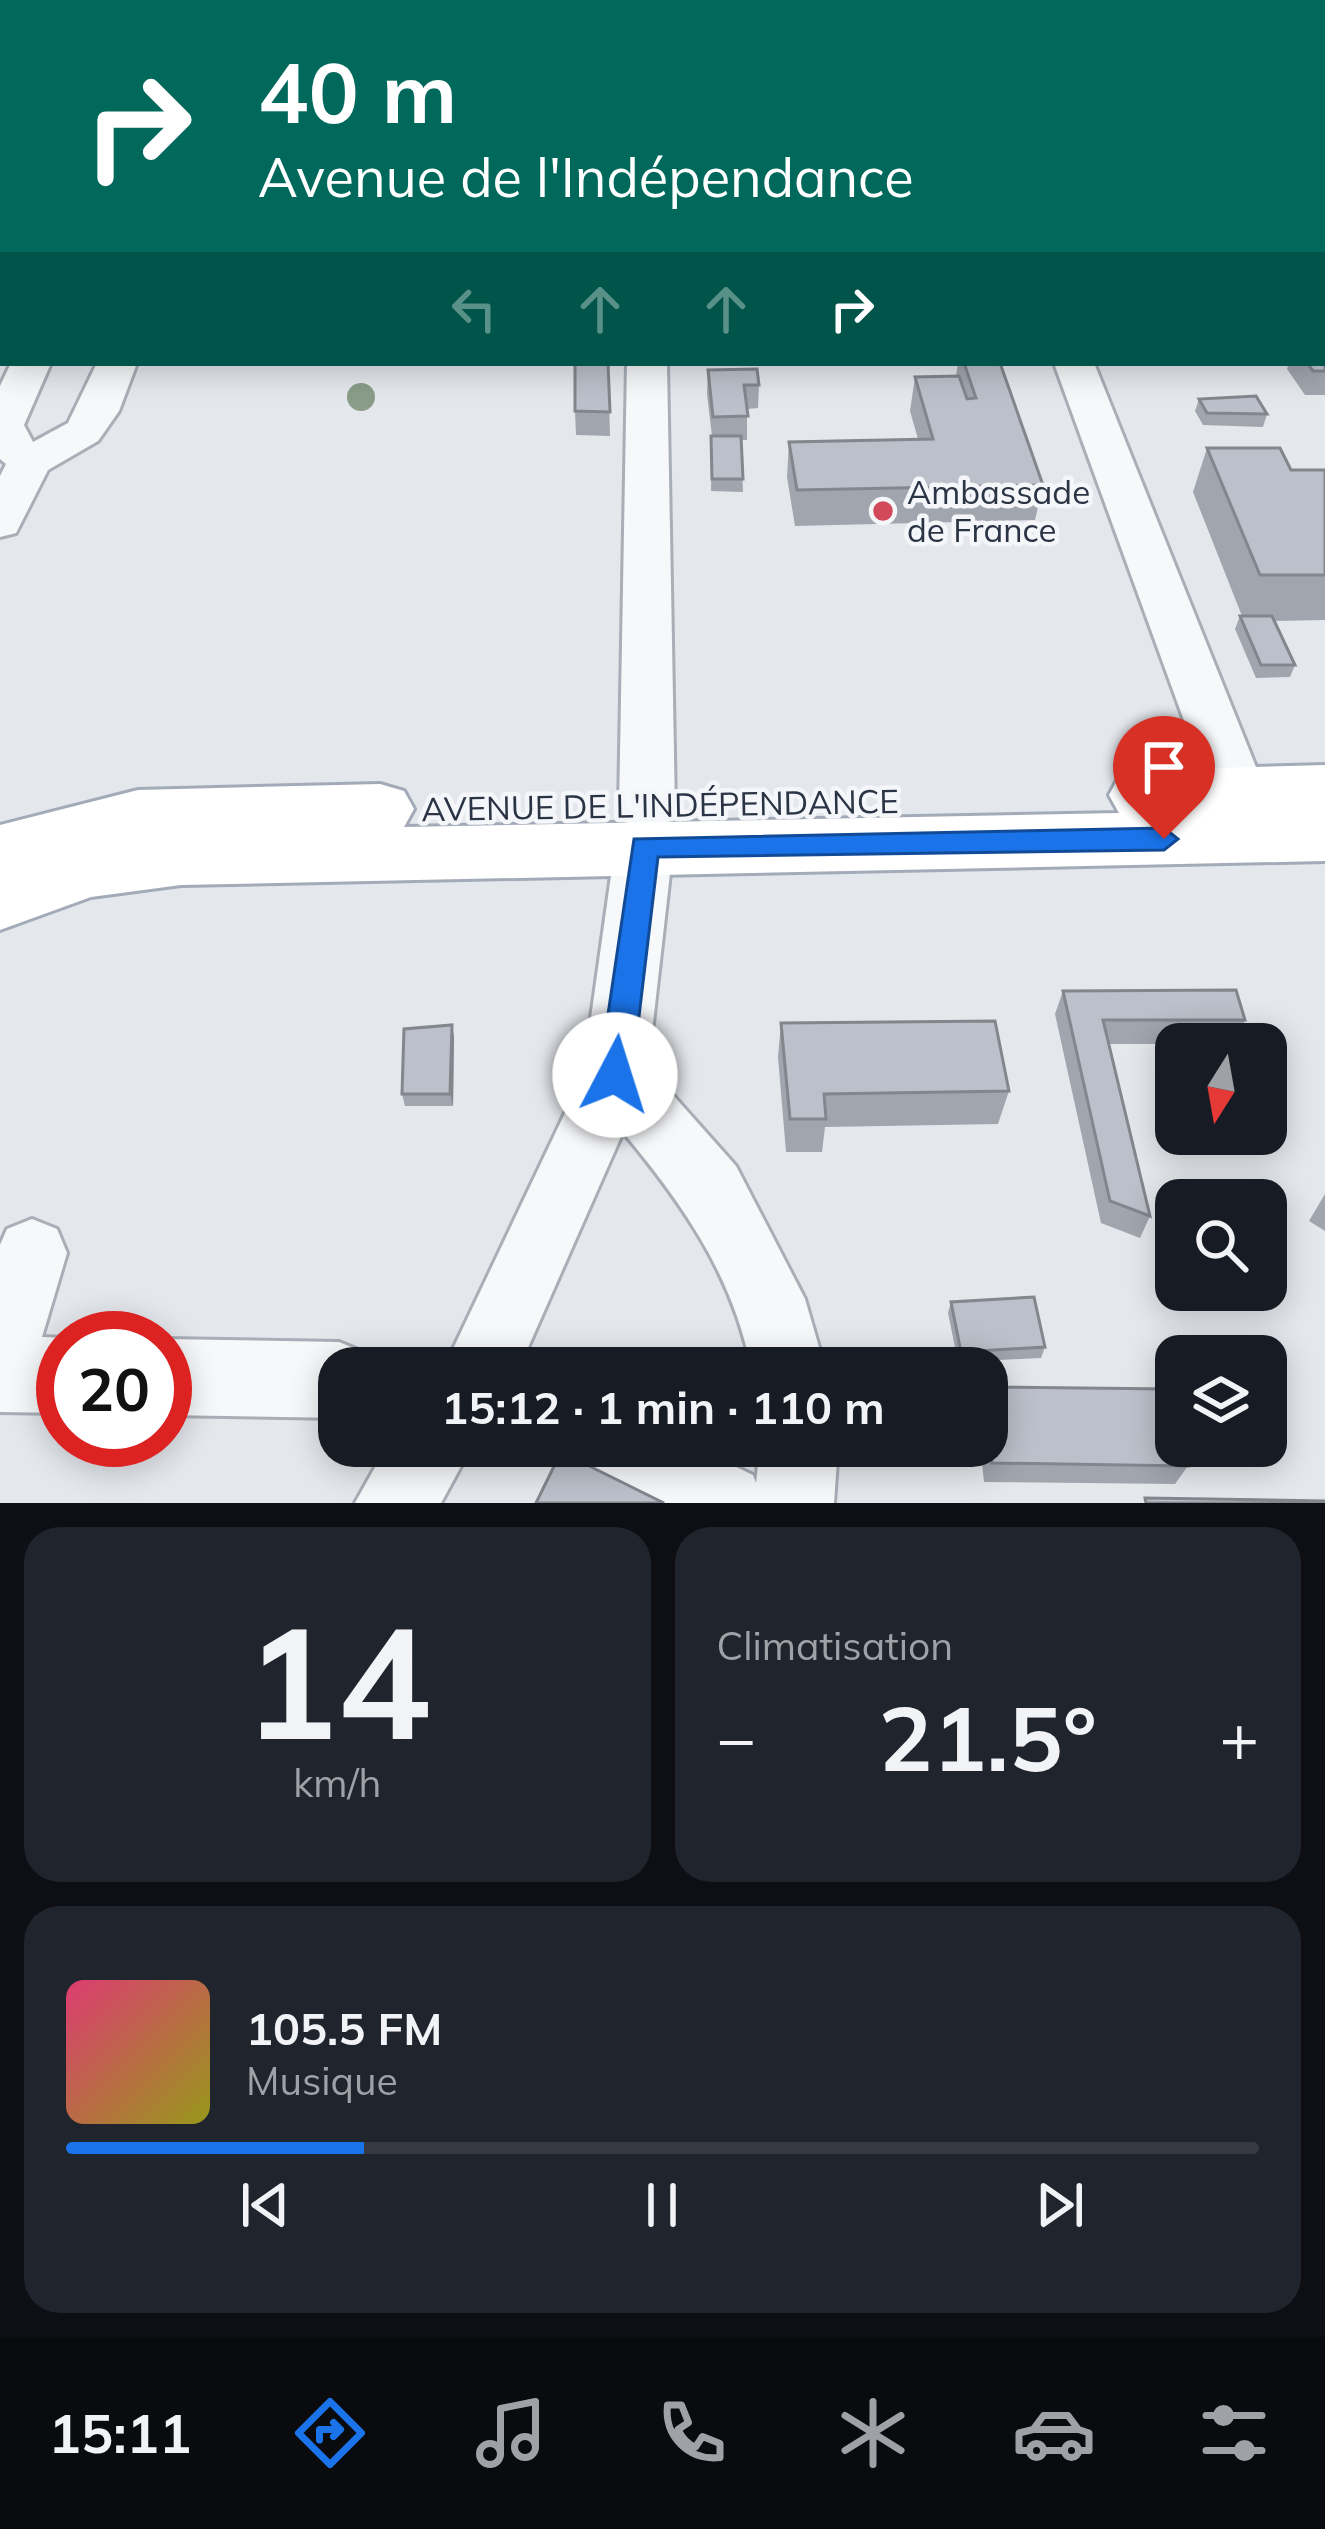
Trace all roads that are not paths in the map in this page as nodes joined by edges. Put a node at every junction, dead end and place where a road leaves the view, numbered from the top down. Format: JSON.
{"nodes":[{"id":1,"x":30,"y":366,"type":"edge"},
{"id":2,"x":116,"y":366,"type":"edge"},
{"id":3,"x":647,"y":366,"type":"edge"},
{"id":4,"x":1075,"y":366,"type":"edge"},
{"id":5,"x":29,"y":462,"type":"junction"},
{"id":6,"x":0,"y":523,"type":"edge"},
{"id":7,"x":1325,"y":790,"type":"edge"},
{"id":8,"x":1238,"y":792,"type":"junction"},
{"id":9,"x":646,"y":828,"type":"junction"},
{"id":10,"x":1325,"y":835,"type":"edge"},
{"id":11,"x":0,"y":853,"type":"edge"},
{"id":12,"x":0,"y":902,"type":"edge"},
{"id":13,"x":615,"y":1075,"type":"junction"},
{"id":14,"x":32,"y":1253,"type":"dead end"},
{"id":15,"x":492,"y":1347,"type":"edge"},
{"id":16,"x":784,"y":1347,"type":"edge"},
{"id":17,"x":0,"y":1352,"type":"edge"},
{"id":18,"x":0,"y":1374,"type":"edge"},
{"id":19,"x":36,"y":1375,"type":"edge"},
{"id":20,"x":192,"y":1377,"type":"edge"},
{"id":21,"x":318,"y":1380,"type":"edge"},
{"id":22,"x":419,"y":1467,"type":"edge"},
{"id":23,"x":650,"y":1467,"type":"edge"},
{"id":24,"x":798,"y":1467,"type":"edge"},
{"id":25,"x":395,"y":1503,"type":"edge"},
{"id":26,"x":725,"y":1503,"type":"edge"},
{"id":27,"x":794,"y":1503,"type":"edge"}],
"edges":[{"from":1,"to":5,"type":"street"},
{"from":2,"to":5,"type":"street"},
{"from":3,"to":9,"type":"street"},
{"from":4,"to":8,"type":"street"},
{"from":5,"to":6,"type":"street"},
{"from":7,"to":8,"type":"main road","name":"AVENUE DE L'INDÉPENDANCE"},
{"from":8,"to":9,"type":"main road","name":"AVENUE DE L'INDÉPENDANCE"},
{"from":9,"to":10,"type":"main road","name":"AVENUE DE L'INDÉPENDANCE"},
{"from":9,"to":11,"type":"main road","name":"AVENUE DE L'INDÉPENDANCE"},
{"from":9,"to":12,"type":"main road","name":"AVENUE DE L'INDÉPENDANCE"},
{"from":9,"to":13,"type":"street"},
{"from":13,"to":15,"type":"street"},
{"from":13,"to":16,"type":"street"},
{"from":14,"to":17,"type":"street"},
{"from":18,"to":19,"type":"street"},
{"from":20,"to":21,"type":"street"},
{"from":22,"to":25,"type":"street"},
{"from":23,"to":26,"type":"street"},
{"from":24,"to":27,"type":"street"}]}
